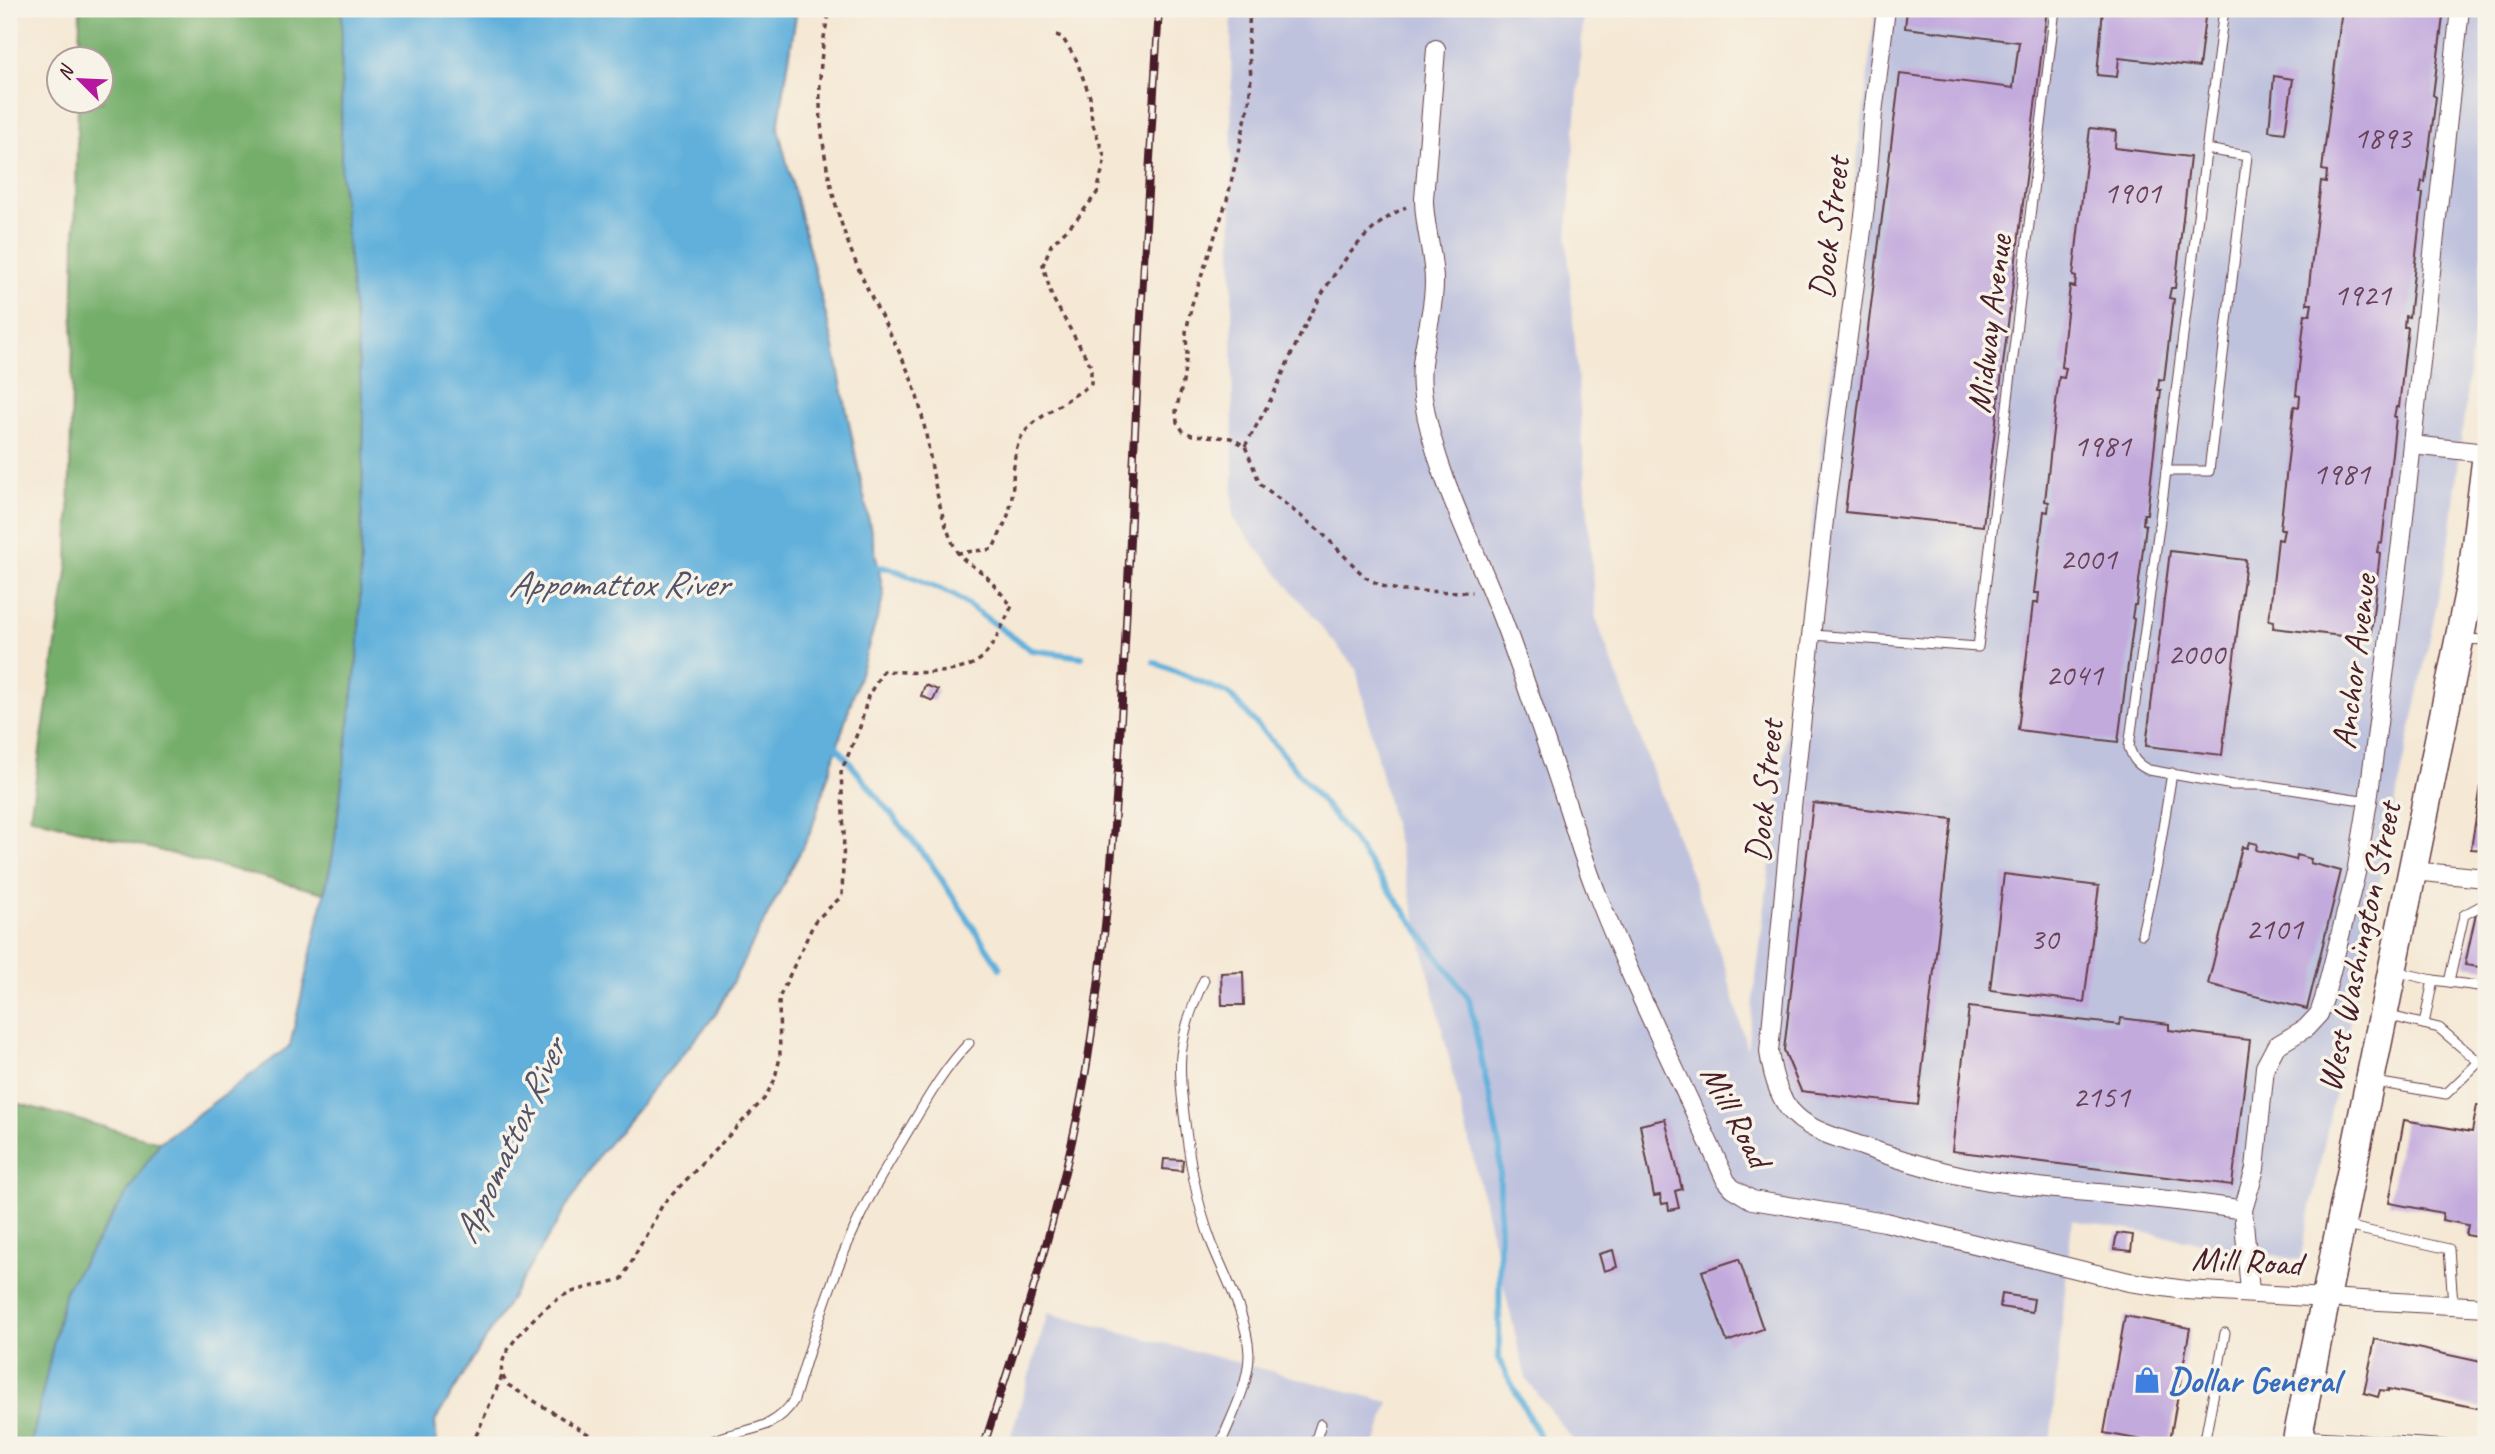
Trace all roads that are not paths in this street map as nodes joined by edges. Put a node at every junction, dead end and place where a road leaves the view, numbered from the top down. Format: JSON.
{"nodes":[{"id":1,"x":1886,"y":9,"type":"edge"},
{"id":2,"x":2055,"y":9,"type":"edge"},
{"id":3,"x":2224,"y":9,"type":"edge"},
{"id":4,"x":2460,"y":9,"type":"edge"},
{"id":5,"x":1436,"y":49,"type":"dead end"},
{"id":6,"x":2206,"y":149,"type":"junction"},
{"id":7,"x":2412,"y":445,"type":"junction"},
{"id":8,"x":2486,"y":453,"type":"edge"},
{"id":9,"x":2486,"y":462,"type":"edge"},
{"id":10,"x":2166,"y":471,"type":"junction"},
{"id":11,"x":2480,"y":563,"type":"edge"},
{"id":12,"x":1813,"y":635,"type":"junction"},
{"id":13,"x":2473,"y":639,"type":"edge"},
{"id":14,"x":2172,"y":773,"type":"junction"},
{"id":15,"x":2368,"y":801,"type":"junction"},
{"id":16,"x":2412,"y":871,"type":"junction"},
{"id":17,"x":2486,"y":878,"type":"edge"},
{"id":18,"x":2486,"y":903,"type":"edge"},
{"id":19,"x":2142,"y":934,"type":"dead end"},
{"id":20,"x":2392,"y":970,"type":"junction"},
{"id":21,"x":1204,"y":979,"type":"dead end"},
{"id":22,"x":2433,"y":980,"type":"junction"},
{"id":23,"x":2449,"y":982,"type":"junction"},
{"id":24,"x":2486,"y":987,"type":"edge"},
{"id":25,"x":2383,"y":1015,"type":"junction"},
{"id":26,"x":2424,"y":1024,"type":"junction"},
{"id":27,"x":969,"y":1043,"type":"dead end"},
{"id":28,"x":2483,"y":1062,"type":"edge"},
{"id":29,"x":2370,"y":1081,"type":"junction"},
{"id":30,"x":2244,"y":1210,"type":"junction"},
{"id":31,"x":2340,"y":1225,"type":"junction"},
{"id":32,"x":2250,"y":1292,"type":"junction"},
{"id":33,"x":2326,"y":1296,"type":"junction"},
{"id":34,"x":2453,"y":1304,"type":"junction"},
{"id":35,"x":2486,"y":1307,"type":"edge"},
{"id":36,"x":2225,"y":1333,"type":"dead end"},
{"id":37,"x":1321,"y":1424,"type":"dead end"},
{"id":38,"x":2297,"y":1440,"type":"edge"},
{"id":39,"x":704,"y":1445,"type":"edge"},
{"id":40,"x":1220,"y":1445,"type":"edge"},
{"id":41,"x":1314,"y":1445,"type":"edge"},
{"id":42,"x":2204,"y":1445,"type":"edge"},
{"id":43,"x":2451,"y":1445,"type":"edge"}],
"edges":[{"from":1,"to":12,"type":"street","name":"Dock Street"},
{"from":2,"to":12,"type":"lane","name":"Midway Avenue"},
{"from":3,"to":6,"type":"lane"},
{"from":4,"to":7,"type":"street","name":"Anchor Avenue"},
{"from":5,"to":32,"type":"street","name":"Mill Road"},
{"from":6,"to":10,"type":"lane"},
{"from":6,"to":10,"type":"lane"},
{"from":7,"to":8,"type":"street"},
{"from":7,"to":15,"type":"street","name":"Anchor Avenue"},
{"from":9,"to":11,"type":"main road","name":"West Washington Street"},
{"from":10,"to":14,"type":"lane"},
{"from":11,"to":13,"type":"main road","name":"West Washington Street"},
{"from":12,"to":30,"type":"street","name":"Dock Street"},
{"from":13,"to":16,"type":"main road","name":"West Washington Street"},
{"from":14,"to":15,"type":"lane"},
{"from":14,"to":19,"type":"lane"},
{"from":15,"to":30,"type":"street","name":"Anchor Avenue"},
{"from":16,"to":17,"type":"street"},
{"from":16,"to":20,"type":"main road","name":"West Washington Street"},
{"from":18,"to":23,"type":"lane"},
{"from":20,"to":22,"type":"lane"},
{"from":20,"to":25,"type":"main road","name":"West Washington Street"},
{"from":21,"to":40,"type":"lane"},
{"from":22,"to":23,"type":"lane"},
{"from":22,"to":26,"type":"lane"},
{"from":23,"to":24,"type":"lane"},
{"from":25,"to":26,"type":"lane"},
{"from":25,"to":29,"type":"main road","name":"West Washington Street"},
{"from":26,"to":28,"type":"lane"},
{"from":27,"to":39,"type":"lane"},
{"from":28,"to":29,"type":"lane"},
{"from":29,"to":31,"type":"main road","name":"West Washington Street"},
{"from":30,"to":32,"type":"street","name":"Anchor Avenue"},
{"from":31,"to":33,"type":"main road","name":"West Washington Street"},
{"from":31,"to":34,"type":"lane"},
{"from":32,"to":33,"type":"street","name":"Mill Road"},
{"from":33,"to":34,"type":"street","name":"Mill Road"},
{"from":33,"to":38,"type":"main road","name":"West Washington Street"},
{"from":34,"to":35,"type":"street","name":"Mill Road"},
{"from":36,"to":42,"type":"lane"},
{"from":37,"to":41,"type":"lane"},
{"from":38,"to":43,"type":"lane"}]}
